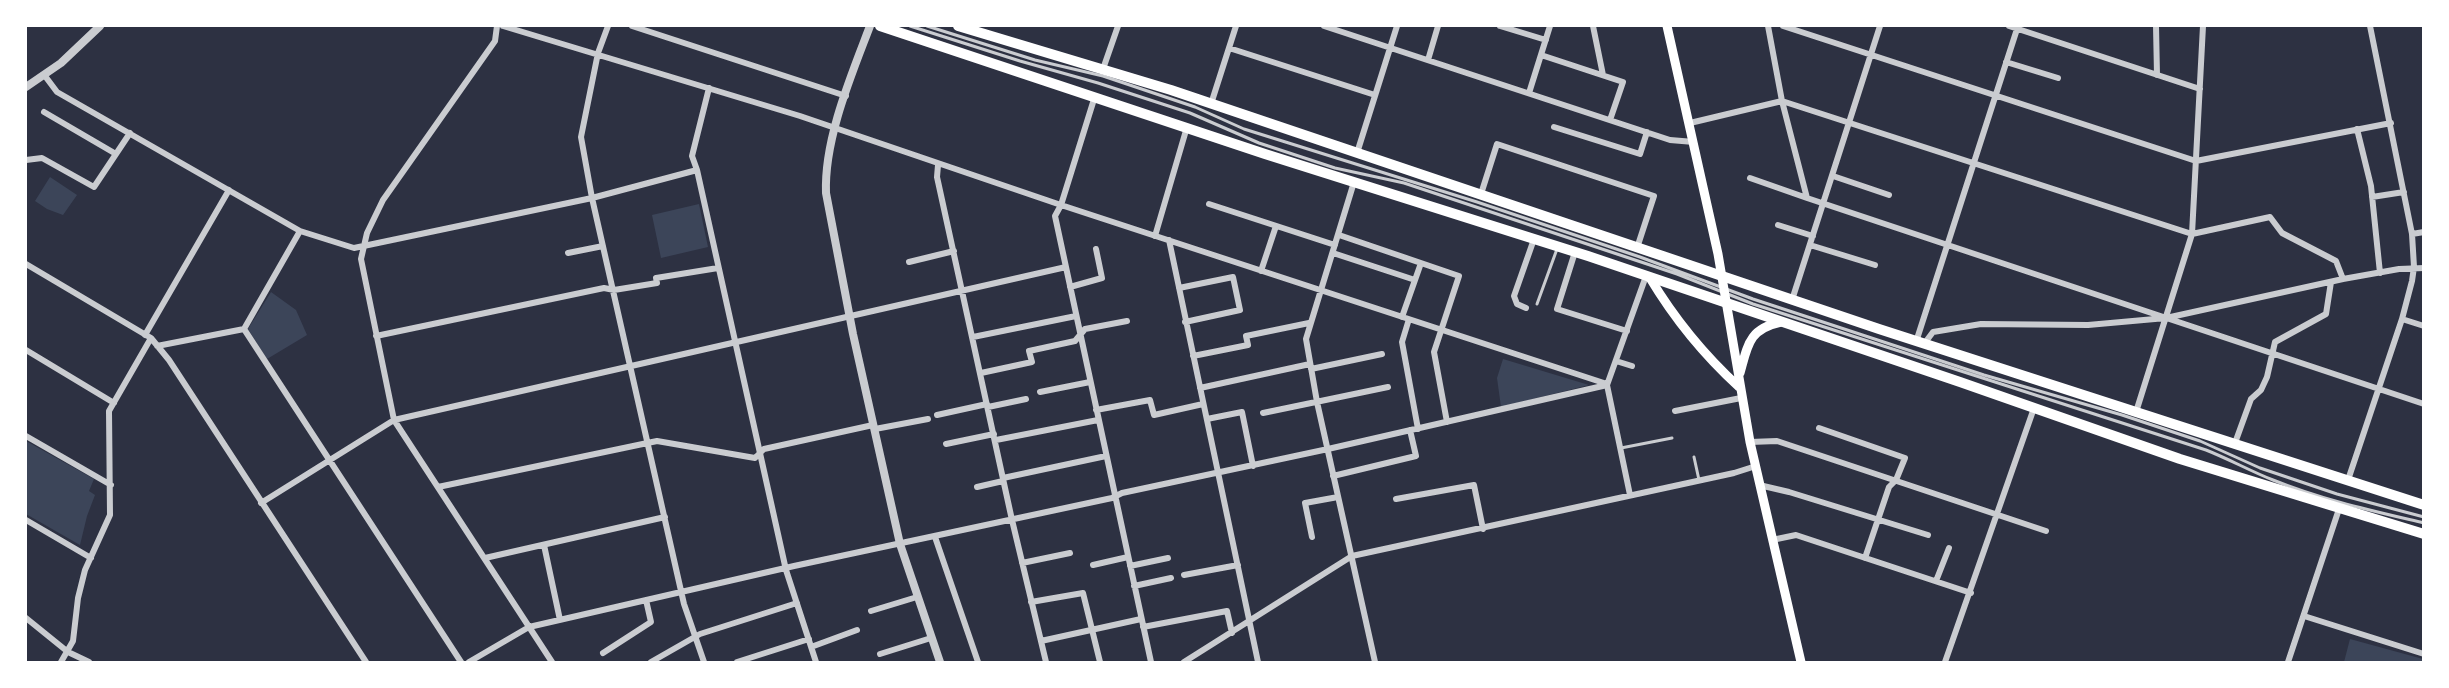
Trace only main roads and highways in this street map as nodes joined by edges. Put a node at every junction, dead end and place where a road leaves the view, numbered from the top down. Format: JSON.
{"nodes":[{"id":1,"x":880,"y":26,"type":"edge"},
{"id":2,"x":958,"y":26,"type":"edge"},
{"id":3,"x":1667,"y":26,"type":"edge"},
{"id":4,"x":1721,"y":275,"type":"junction"},
{"id":5,"x":1648,"y":277,"type":"junction"},
{"id":6,"x":1725,"y":295,"type":"junction"},
{"id":7,"x":1781,"y":322,"type":"junction"},
{"id":8,"x":1739,"y":375,"type":"junction"},
{"id":9,"x":1739,"y":387,"type":"junction"},
{"id":10,"x":2424,"y":506,"type":"edge"},
{"id":11,"x":2424,"y":534,"type":"edge"},
{"id":12,"x":1801,"y":663,"type":"edge"}],
"edges":[{"from":1,"to":5,"type":"main road"},
{"from":2,"to":4,"type":"main road"},
{"from":3,"to":4,"type":"main road"},
{"from":4,"to":6,"type":"main road"},
{"from":4,"to":10,"type":"main road"},
{"from":5,"to":6,"type":"main road"},
{"from":5,"to":9,"type":"main road"},
{"from":6,"to":7,"type":"main road"},
{"from":6,"to":8,"type":"main road"},
{"from":7,"to":8,"type":"main road"},
{"from":7,"to":11,"type":"main road"},
{"from":8,"to":9,"type":"main road"},
{"from":9,"to":12,"type":"main road"}]}
